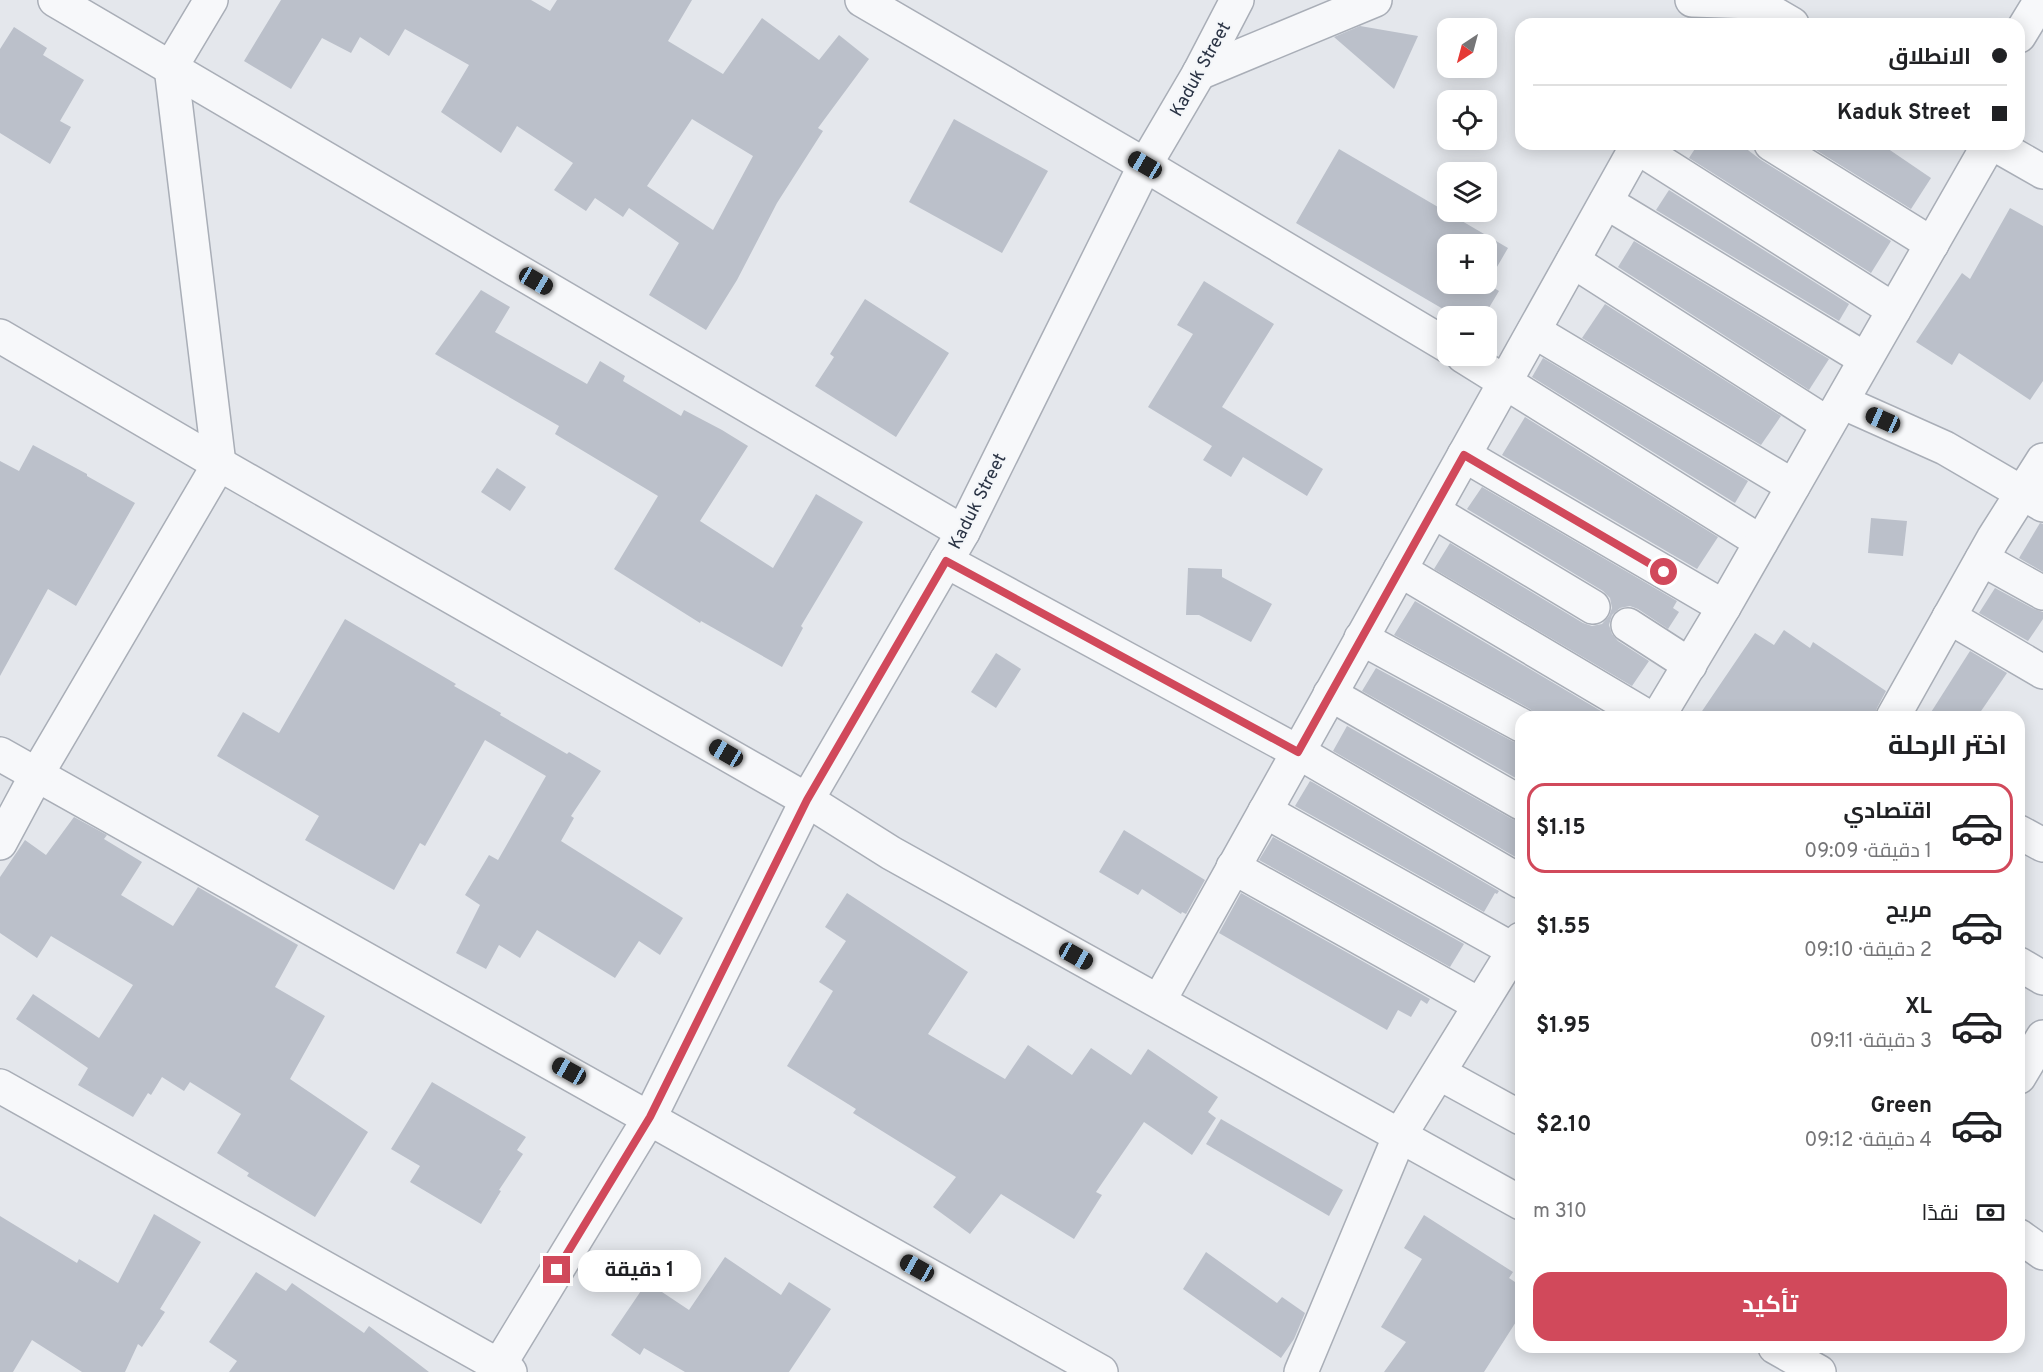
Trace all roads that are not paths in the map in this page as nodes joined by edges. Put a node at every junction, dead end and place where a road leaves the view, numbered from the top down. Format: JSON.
{"nodes":[{"id":1,"x":55,"y":0,"type":"edge"},
{"id":2,"x":211,"y":0,"type":"edge"},
{"id":3,"x":862,"y":0,"type":"edge"},
{"id":4,"x":1238,"y":0,"type":"edge"},
{"id":5,"x":1375,"y":0,"type":"edge"},
{"id":6,"x":2041,"y":0,"type":"edge"},
{"id":7,"x":1755,"y":1,"type":"edge"},
{"id":8,"x":1706,"y":8,"type":"edge"},
{"id":9,"x":1782,"y":18,"type":"edge"},
{"id":10,"x":2025,"y":26,"type":"edge"},
{"id":11,"x":171,"y":67,"type":"junction"},
{"id":12,"x":1199,"y":73,"type":"junction"},
{"id":13,"x":1634,"y":150,"type":"edge"},
{"id":14,"x":1645,"y":150,"type":"edge"},
{"id":15,"x":1781,"y":150,"type":"edge"},
{"id":16,"x":1986,"y":150,"type":"edge"},
{"id":17,"x":2004,"y":150,"type":"edge"},
{"id":18,"x":1145,"y":165,"type":"junction"},
{"id":19,"x":2043,"y":172,"type":"edge"},
{"id":20,"x":1606,"y":202,"type":"junction"},
{"id":21,"x":1932,"y":244,"type":"junction"},
{"id":22,"x":1573,"y":261,"type":"junction"},
{"id":23,"x":1894,"y":310,"type":"junction"},
{"id":24,"x":1534,"y":331,"type":"junction"},
{"id":25,"x":0,"y":336,"type":"edge"},
{"id":26,"x":1437,"y":339,"type":"edge"},
{"id":27,"x":1865,"y":359,"type":"junction"},
{"id":28,"x":1480,"y":366,"type":"edge"},
{"id":29,"x":1504,"y":380,"type":"junction"},
{"id":30,"x":1835,"y":413,"type":"junction"},
{"id":31,"x":1464,"y":455,"type":"junction"},
{"id":32,"x":2043,"y":460,"type":"edge"},
{"id":33,"x":219,"y":464,"type":"junction"},
{"id":34,"x":1793,"y":486,"type":"junction"},
{"id":35,"x":2032,"y":499,"type":"edge"},
{"id":36,"x":1433,"y":511,"type":"junction"},
{"id":37,"x":963,"y":532,"type":"junction"},
{"id":38,"x":1761,"y":542,"type":"junction"},
{"id":39,"x":1982,"y":559,"type":"junction"},
{"id":40,"x":946,"y":561,"type":"junction"},
{"id":41,"x":1400,"y":570,"type":"junction"},
{"id":42,"x":2043,"y":593,"type":"edge"},
{"id":43,"x":1593,"y":607,"type":"dead end"},
{"id":44,"x":1724,"y":607,"type":"junction"},
{"id":45,"x":1949,"y":617,"type":"junction"},
{"id":46,"x":1629,"y":625,"type":"dead end"},
{"id":47,"x":1361,"y":638,"type":"junction"},
{"id":48,"x":1690,"y":665,"type":"junction"},
{"id":49,"x":2043,"y":672,"type":"edge"},
{"id":50,"x":1330,"y":694,"type":"junction"},
{"id":51,"x":1638,"y":711,"type":"edge"},
{"id":52,"x":1662,"y":711,"type":"edge"},
{"id":53,"x":1896,"y":711,"type":"edge"},
{"id":54,"x":1515,"y":722,"type":"edge"},
{"id":55,"x":1298,"y":752,"type":"junction"},
{"id":56,"x":0,"y":754,"type":"edge"},
{"id":57,"x":37,"y":774,"type":"junction"},
{"id":58,"x":807,"y":800,"type":"junction"},
{"id":59,"x":1515,"y":800,"type":"edge"},
{"id":60,"x":1265,"y":811,"type":"junction"},
{"id":61,"x":2025,"y":835,"type":"edge"},
{"id":62,"x":0,"y":843,"type":"edge"},
{"id":63,"x":2043,"y":845,"type":"edge"},
{"id":64,"x":1233,"y":867,"type":"junction"},
{"id":65,"x":1515,"y":879,"type":"edge"},
{"id":66,"x":1515,"y":945,"type":"edge"},
{"id":67,"x":1515,"y":953,"type":"edge"},
{"id":68,"x":2025,"y":968,"type":"edge"},
{"id":69,"x":2043,"y":978,"type":"edge"},
{"id":70,"x":1159,"y":1001,"type":"junction"},
{"id":71,"x":1480,"y":1005,"type":"junction"},
{"id":72,"x":2043,"y":1037,"type":"edge"},
{"id":73,"x":2025,"y":1067,"type":"edge"},
{"id":74,"x":1438,"y":1073,"type":"junction"},
{"id":75,"x":0,"y":1086,"type":"edge"},
{"id":76,"x":1515,"y":1115,"type":"edge"},
{"id":77,"x":650,"y":1117,"type":"junction"},
{"id":78,"x":1400,"y":1135,"type":"junction"},
{"id":79,"x":1515,"y":1200,"type":"edge"},
{"id":80,"x":1786,"y":1353,"type":"edge"},
{"id":81,"x":501,"y":1370,"type":"edge"},
{"id":82,"x":1101,"y":1372,"type":"edge"},
{"id":83,"x":1301,"y":1372,"type":"edge"},
{"id":84,"x":1819,"y":1372,"type":"edge"}],
"edges":[{"from":1,"to":11,"type":"street"},
{"from":2,"to":11,"type":"street"},
{"from":3,"to":18,"type":"street"},
{"from":4,"to":12,"type":"street","name":"Kaduk Street"},
{"from":5,"to":12,"type":"street"},
{"from":6,"to":10,"type":"street"},
{"from":7,"to":8,"type":"street"},
{"from":7,"to":9,"type":"street"},
{"from":11,"to":33,"type":"street"},
{"from":11,"to":37,"type":"street"},
{"from":12,"to":18,"type":"street","name":"Kaduk Street"},
{"from":13,"to":20,"type":"street"},
{"from":14,"to":23,"type":"street"},
{"from":15,"to":21,"type":"street"},
{"from":16,"to":21,"type":"street"},
{"from":17,"to":19,"type":"street"},
{"from":18,"to":26,"type":"street"},
{"from":18,"to":37,"type":"street","name":"Kaduk Street"},
{"from":20,"to":22,"type":"street"},
{"from":20,"to":27,"type":"street"},
{"from":21,"to":23,"type":"street"},
{"from":22,"to":24,"type":"street"},
{"from":22,"to":30,"type":"street"},
{"from":23,"to":27,"type":"street"},
{"from":24,"to":29,"type":"street"},
{"from":24,"to":34,"type":"street"},
{"from":25,"to":33,"type":"street"},
{"from":27,"to":30,"type":"street"},
{"from":28,"to":29,"type":"street"},
{"from":29,"to":31,"type":"street"},
{"from":29,"to":38,"type":"street"},
{"from":30,"to":34,"type":"street"},
{"from":30,"to":35,"type":"street"},
{"from":31,"to":36,"type":"street"},
{"from":31,"to":44,"type":"street"},
{"from":32,"to":35,"type":"street"},
{"from":33,"to":57,"type":"street"},
{"from":33,"to":58,"type":"street"},
{"from":34,"to":38,"type":"street"},
{"from":35,"to":39,"type":"street"},
{"from":36,"to":41,"type":"street"},
{"from":36,"to":43,"type":"street"},
{"from":37,"to":40,"type":"street","name":"Kaduk Street"},
{"from":38,"to":44,"type":"street"},
{"from":39,"to":42,"type":"street"},
{"from":39,"to":45,"type":"street"},
{"from":40,"to":55,"type":"street"},
{"from":40,"to":58,"type":"street","name":"Kaduk Street"},
{"from":41,"to":47,"type":"street"},
{"from":41,"to":51,"type":"street"},
{"from":44,"to":48,"type":"street"},
{"from":45,"to":49,"type":"street"},
{"from":45,"to":53,"type":"street"},
{"from":46,"to":48,"type":"street"},
{"from":47,"to":50,"type":"street"},
{"from":47,"to":54,"type":"street"},
{"from":48,"to":52,"type":"street"},
{"from":50,"to":55,"type":"street"},
{"from":50,"to":59,"type":"street"},
{"from":55,"to":60,"type":"street"},
{"from":55,"to":65,"type":"street"},
{"from":56,"to":57,"type":"street"},
{"from":57,"to":62,"type":"street"},
{"from":57,"to":77,"type":"street"},
{"from":58,"to":70,"type":"street"},
{"from":58,"to":77,"type":"street","name":"Kaduk Street"},
{"from":60,"to":64,"type":"street"},
{"from":60,"to":66,"type":"street"},
{"from":61,"to":63,"type":"street"},
{"from":64,"to":70,"type":"street"},
{"from":64,"to":71,"type":"street"},
{"from":67,"to":71,"type":"street"},
{"from":68,"to":69,"type":"street"},
{"from":70,"to":78,"type":"street"},
{"from":71,"to":74,"type":"street"},
{"from":72,"to":73,"type":"street"},
{"from":74,"to":76,"type":"street"},
{"from":74,"to":78,"type":"street"},
{"from":75,"to":81,"type":"street"},
{"from":77,"to":81,"type":"street","name":"Kaduk Street"},
{"from":77,"to":82,"type":"street"},
{"from":78,"to":79,"type":"street"},
{"from":78,"to":83,"type":"street"},
{"from":80,"to":84,"type":"street"}]}
